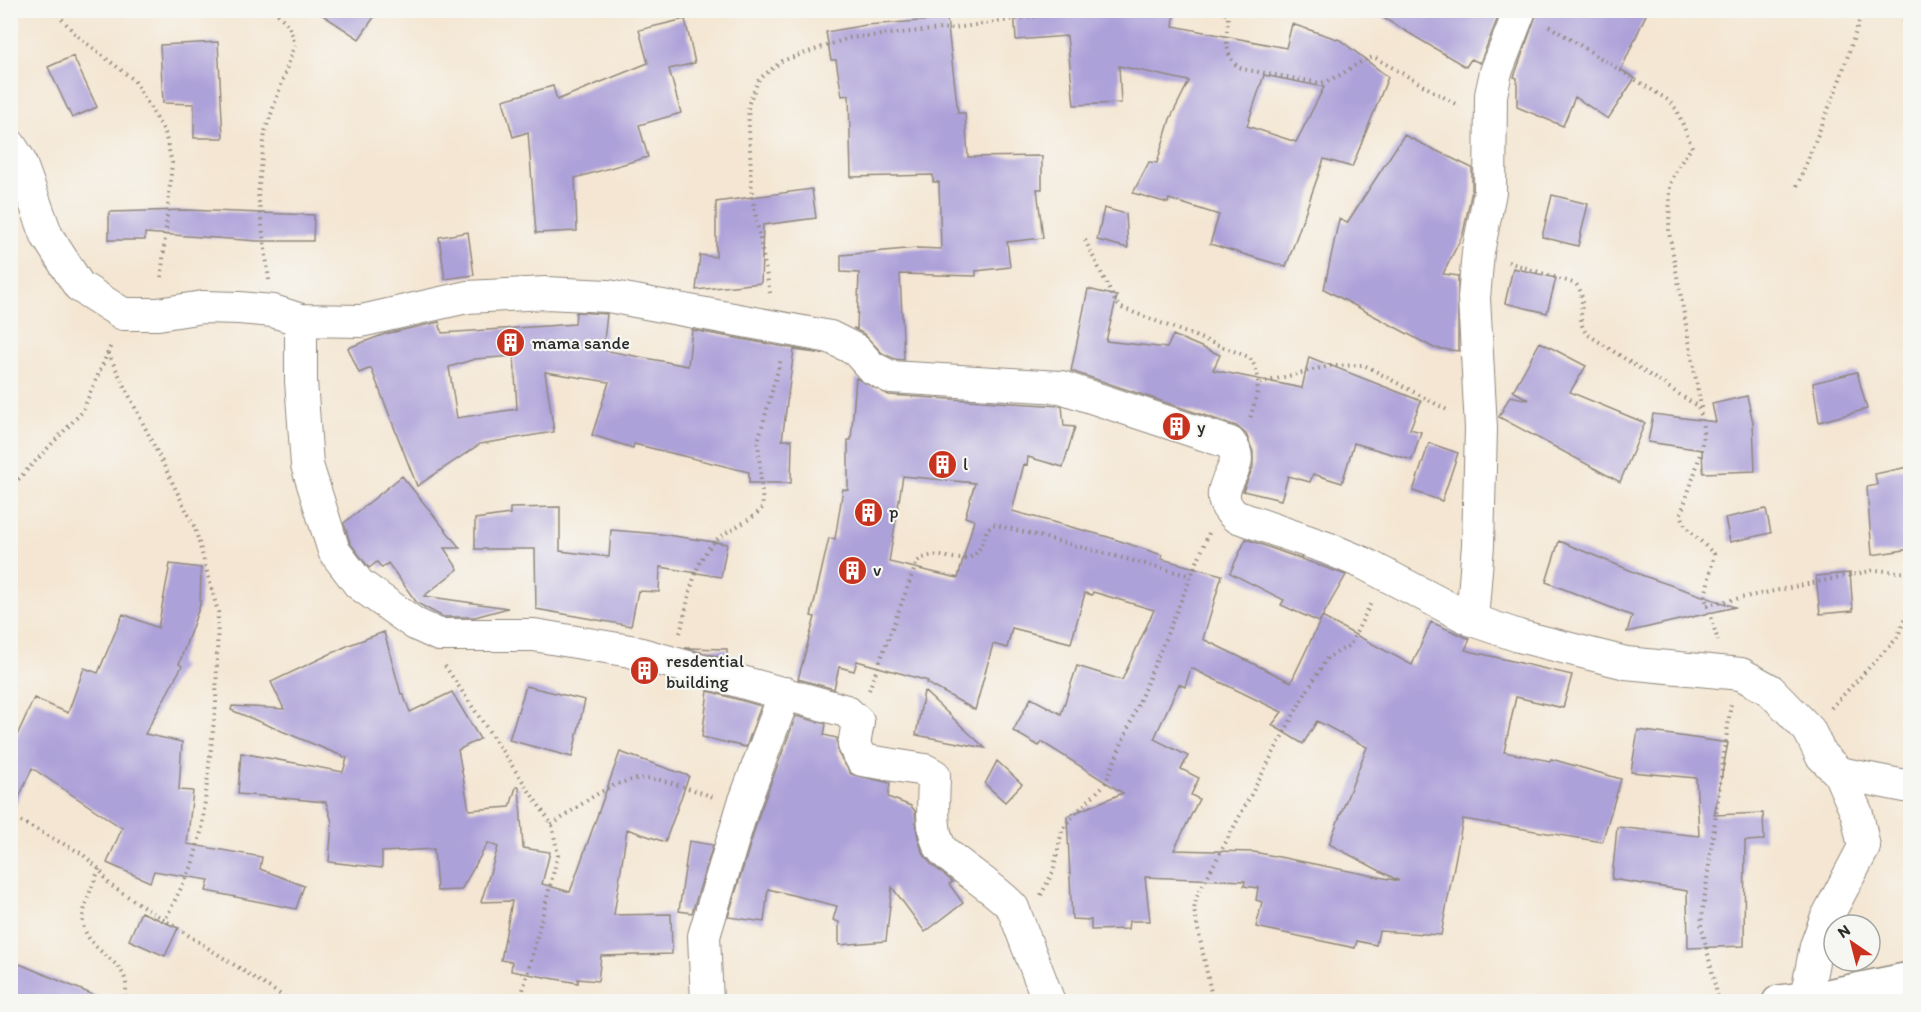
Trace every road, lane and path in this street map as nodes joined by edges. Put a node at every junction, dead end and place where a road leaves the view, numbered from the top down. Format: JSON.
{"nodes":[{"id":1,"x":54,"y":10,"type":"edge"},
{"id":2,"x":274,"y":10,"type":"edge"},
{"id":3,"x":1080,"y":10,"type":"edge"},
{"id":4,"x":1220,"y":10,"type":"edge"},
{"id":5,"x":1863,"y":10,"type":"edge"},
{"id":6,"x":1898,"y":10,"type":"edge"},
{"id":7,"x":1063,"y":13,"type":"edge"},
{"id":8,"x":1532,"y":17,"type":"edge"},
{"id":9,"x":1911,"y":33,"type":"edge"},
{"id":10,"x":1491,"y":124,"type":"junction"},
{"id":11,"x":10,"y":145,"type":"edge"},
{"id":12,"x":1797,"y":186,"type":"dead end"},
{"id":13,"x":1085,"y":240,"type":"dead end"},
{"id":14,"x":1478,"y":252,"type":"junction"},
{"id":15,"x":123,"y":314,"type":"junction"},
{"id":16,"x":158,"y":314,"type":"junction"},
{"id":17,"x":287,"y":315,"type":"junction"},
{"id":18,"x":783,"y":329,"type":"junction"},
{"id":19,"x":108,"y":353,"type":"junction"},
{"id":20,"x":1260,"y":383,"type":"junction"},
{"id":21,"x":1703,"y":416,"type":"junction"},
{"id":22,"x":1481,"y":428,"type":"junction"},
{"id":23,"x":1237,"y":462,"type":"junction"},
{"id":24,"x":10,"y":488,"type":"edge"},
{"id":25,"x":1224,"y":498,"type":"junction"},
{"id":26,"x":1911,"y":573,"type":"edge"},
{"id":27,"x":1386,"y":575,"type":"junction"},
{"id":28,"x":1191,"y":576,"type":"junction"},
{"id":29,"x":1707,"y":605,"type":"junction"},
{"id":30,"x":1911,"y":606,"type":"edge"},
{"id":31,"x":1472,"y":620,"type":"junction"},
{"id":32,"x":428,"y":631,"type":"junction"},
{"id":33,"x":672,"y":663,"type":"junction"},
{"id":34,"x":1732,"y":672,"type":"junction"},
{"id":35,"x":785,"y":693,"type":"junction"},
{"id":36,"x":858,"y":722,"type":"junction"},
{"id":37,"x":1809,"y":730,"type":"junction"},
{"id":38,"x":1839,"y":773,"type":"junction"},
{"id":39,"x":1911,"y":787,"type":"edge"},
{"id":40,"x":743,"y":806,"type":"junction"},
{"id":41,"x":10,"y":816,"type":"edge"},
{"id":42,"x":552,"y":825,"type":"junction"},
{"id":43,"x":99,"y":869,"type":"junction"},
{"id":44,"x":165,"y":920,"type":"junction"},
{"id":45,"x":1020,"y":926,"type":"junction"},
{"id":46,"x":1911,"y":979,"type":"edge"},
{"id":47,"x":1792,"y":1000,"type":"edge"},
{"id":48,"x":123,"y":1002,"type":"edge"},
{"id":49,"x":292,"y":1002,"type":"edge"},
{"id":50,"x":520,"y":1002,"type":"edge"},
{"id":51,"x":707,"y":1002,"type":"edge"},
{"id":52,"x":1049,"y":1002,"type":"edge"},
{"id":53,"x":1213,"y":1002,"type":"edge"},
{"id":54,"x":1719,"y":1002,"type":"edge"}],
"edges":[{"from":1,"to":16,"type":"path"},
{"from":2,"to":17,"type":"path"},
{"from":3,"to":7,"type":"path"},
{"from":4,"to":10,"type":"path"},
{"from":5,"to":12,"type":"path"},
{"from":6,"to":9,"type":"path"},
{"from":7,"to":18,"type":"path"},
{"from":8,"to":10,"type":"street"},
{"from":8,"to":21,"type":"path"},
{"from":10,"to":14,"type":"street"},
{"from":11,"to":15,"type":"street"},
{"from":13,"to":20,"type":"path"},
{"from":14,"to":21,"type":"path"},
{"from":14,"to":22,"type":"street"},
{"from":15,"to":16,"type":"street"},
{"from":15,"to":19,"type":"path"},
{"from":16,"to":17,"type":"street"},
{"from":17,"to":18,"type":"street"},
{"from":17,"to":32,"type":"street"},
{"from":18,"to":23,"type":"street"},
{"from":18,"to":33,"type":"path"},
{"from":19,"to":24,"type":"path"},
{"from":19,"to":44,"type":"path"},
{"from":20,"to":22,"type":"path"},
{"from":20,"to":23,"type":"path"},
{"from":21,"to":29,"type":"path"},
{"from":22,"to":31,"type":"street"},
{"from":23,"to":25,"type":"street"},
{"from":25,"to":27,"type":"street"},
{"from":25,"to":28,"type":"path"},
{"from":26,"to":29,"type":"path"},
{"from":27,"to":31,"type":"street"},
{"from":27,"to":53,"type":"path"},
{"from":28,"to":36,"type":"path"},
{"from":28,"to":45,"type":"path"},
{"from":29,"to":34,"type":"path"},
{"from":30,"to":37,"type":"path"},
{"from":31,"to":34,"type":"street"},
{"from":32,"to":33,"type":"street"},
{"from":32,"to":42,"type":"path"},
{"from":33,"to":35,"type":"street"},
{"from":34,"to":37,"type":"street"},
{"from":34,"to":54,"type":"path"},
{"from":35,"to":36,"type":"street"},
{"from":35,"to":40,"type":"street"},
{"from":36,"to":45,"type":"street"},
{"from":37,"to":38,"type":"street"},
{"from":38,"to":39,"type":"street"},
{"from":38,"to":47,"type":"street"},
{"from":40,"to":42,"type":"path"},
{"from":40,"to":51,"type":"street"},
{"from":41,"to":43,"type":"path"},
{"from":42,"to":50,"type":"path"},
{"from":43,"to":44,"type":"path"},
{"from":43,"to":48,"type":"path"},
{"from":44,"to":49,"type":"path"},
{"from":45,"to":52,"type":"street"},
{"from":46,"to":47,"type":"street"}]}
